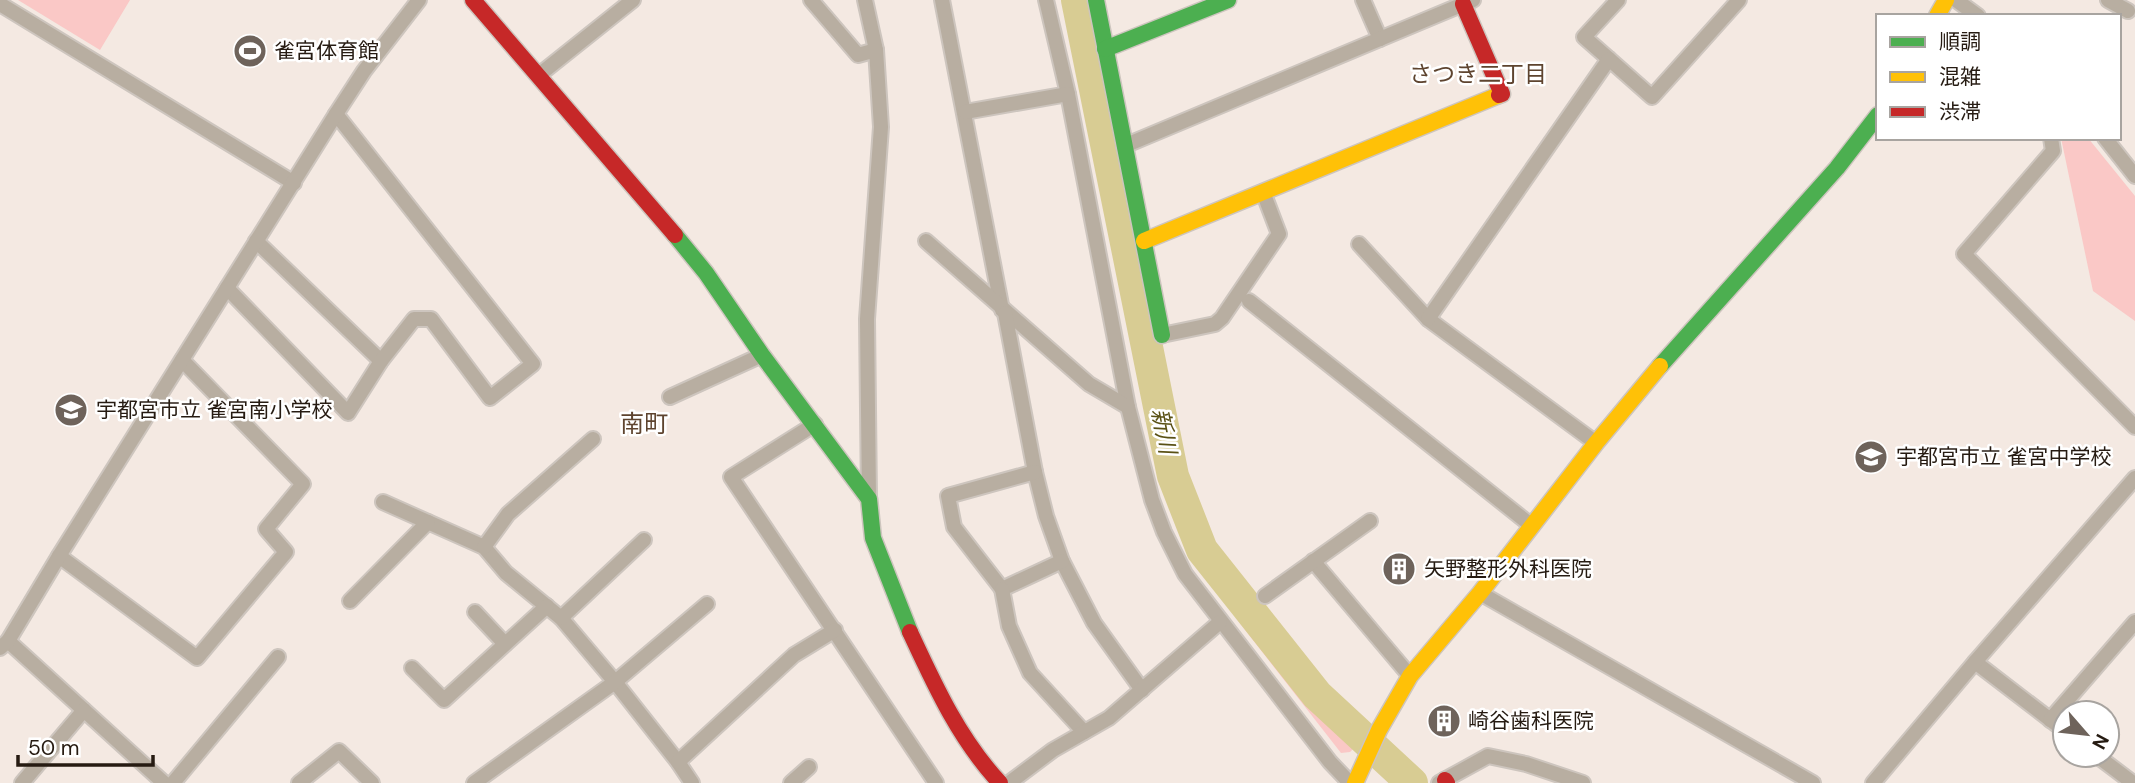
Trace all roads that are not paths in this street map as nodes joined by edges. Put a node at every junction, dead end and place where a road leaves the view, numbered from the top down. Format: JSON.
{"nodes":[{"id":1,"x":419,"y":0,"type":"edge"},
{"id":2,"x":473,"y":0,"type":"edge"},
{"id":3,"x":633,"y":0,"type":"edge"},
{"id":4,"x":811,"y":0,"type":"edge"},
{"id":5,"x":865,"y":0,"type":"edge"},
{"id":6,"x":942,"y":0,"type":"edge"},
{"id":7,"x":1046,"y":0,"type":"edge"},
{"id":8,"x":1096,"y":0,"type":"edge"},
{"id":9,"x":1228,"y":0,"type":"edge"},
{"id":10,"x":1363,"y":0,"type":"edge"},
{"id":11,"x":1618,"y":0,"type":"edge"},
{"id":12,"x":1740,"y":0,"type":"edge"},
{"id":13,"x":1956,"y":0,"type":"edge"},
{"id":14,"x":2108,"y":0,"type":"edge"},
{"id":15,"x":1468,"y":2,"type":"edge"},
{"id":16,"x":0,"y":5,"type":"edge"},
{"id":17,"x":2128,"y":11,"type":"dead end"},
{"id":18,"x":1975,"y":14,"type":"edge"},
{"id":19,"x":1380,"y":39,"type":"junction"},
{"id":20,"x":1105,"y":49,"type":"junction"},
{"id":21,"x":876,"y":50,"type":"junction"},
{"id":22,"x":1609,"y":59,"type":"junction"},
{"id":23,"x":538,"y":75,"type":"junction"},
{"id":24,"x":1068,"y":93,"type":"junction"},
{"id":25,"x":965,"y":112,"type":"junction"},
{"id":26,"x":336,"y":114,"type":"junction"},
{"id":27,"x":1876,"y":118,"type":"edge"},
{"id":28,"x":2051,"y":140,"type":"edge"},
{"id":29,"x":2107,"y":140,"type":"edge"},
{"id":30,"x":1124,"y":146,"type":"junction"},
{"id":31,"x":2135,"y":176,"type":"edge"},
{"id":32,"x":294,"y":183,"type":"junction"},
{"id":33,"x":1263,"y":192,"type":"junction"},
{"id":34,"x":256,"y":241,"type":"junction"},
{"id":35,"x":926,"y":241,"type":"dead end"},
{"id":36,"x":1144,"y":241,"type":"junction"},
{"id":37,"x":1359,"y":244,"type":"dead end"},
{"id":38,"x":227,"y":288,"type":"junction"},
{"id":39,"x":1249,"y":301,"type":"dead end"},
{"id":40,"x":1003,"y":311,"type":"junction"},
{"id":41,"x":1428,"y":319,"type":"junction"},
{"id":42,"x":1161,"y":335,"type":"joint"},
{"id":43,"x":762,"y":355,"type":"junction"},
{"id":44,"x":182,"y":360,"type":"junction"},
{"id":45,"x":381,"y":361,"type":"junction"},
{"id":46,"x":670,"y":397,"type":"dead end"},
{"id":47,"x":1128,"y":407,"type":"junction"},
{"id":48,"x":815,"y":424,"type":"junction"},
{"id":49,"x":2135,"y":427,"type":"edge"},
{"id":50,"x":593,"y":439,"type":"dead end"},
{"id":51,"x":1596,"y":443,"type":"junction"},
{"id":52,"x":1035,"y":472,"type":"junction"},
{"id":53,"x":2135,"y":478,"type":"edge"},
{"id":54,"x":869,"y":499,"type":"junction"},
{"id":55,"x":383,"y":502,"type":"dead end"},
{"id":56,"x":1370,"y":521,"type":"dead end"},
{"id":57,"x":428,"y":522,"type":"junction"},
{"id":58,"x":1532,"y":526,"type":"junction"},
{"id":59,"x":644,"y":540,"type":"dead end"},
{"id":60,"x":484,"y":547,"type":"junction"},
{"id":61,"x":59,"y":556,"type":"junction"},
{"id":62,"x":1062,"y":561,"type":"junction"},
{"id":63,"x":1313,"y":561,"type":"junction"},
{"id":64,"x":1002,"y":589,"type":"junction"},
{"id":65,"x":1480,"y":593,"type":"junction"},
{"id":66,"x":1265,"y":596,"type":"dead end"},
{"id":67,"x":350,"y":601,"type":"dead end"},
{"id":68,"x":707,"y":604,"type":"dead end"},
{"id":69,"x":547,"y":606,"type":"junction"},
{"id":70,"x":475,"y":612,"type":"dead end"},
{"id":71,"x":561,"y":618,"type":"junction"},
{"id":72,"x":1220,"y":622,"type":"junction"},
{"id":73,"x":2135,"y":622,"type":"edge"},
{"id":74,"x":835,"y":630,"type":"junction"},
{"id":75,"x":505,"y":644,"type":"junction"},
{"id":76,"x":4,"y":645,"type":"edge"},
{"id":77,"x":278,"y":657,"type":"dead end"},
{"id":78,"x":1975,"y":662,"type":"junction"},
{"id":79,"x":412,"y":668,"type":"dead end"},
{"id":80,"x":1410,"y":677,"type":"junction"},
{"id":81,"x":615,"y":682,"type":"junction"},
{"id":82,"x":1142,"y":690,"type":"junction"},
{"id":83,"x":84,"y":710,"type":"junction"},
{"id":84,"x":2050,"y":720,"type":"joint"},
{"id":85,"x":1084,"y":732,"type":"junction"},
{"id":86,"x":678,"y":762,"type":"junction"},
{"id":87,"x":809,"y":767,"type":"dead end"},
{"id":88,"x":685,"y":780,"type":"edge"},
{"id":89,"x":1444,"y":782,"type":"edge"},
{"id":90,"x":22,"y":783,"type":"edge"},
{"id":91,"x":164,"y":783,"type":"edge"},
{"id":92,"x":173,"y":783,"type":"edge"},
{"id":93,"x":299,"y":783,"type":"edge"},
{"id":94,"x":372,"y":783,"type":"edge"},
{"id":95,"x":474,"y":783,"type":"edge"},
{"id":96,"x":791,"y":783,"type":"edge"},
{"id":97,"x":936,"y":783,"type":"edge"},
{"id":98,"x":1000,"y":783,"type":"edge"},
{"id":99,"x":1009,"y":783,"type":"edge"},
{"id":100,"x":1353,"y":783,"type":"edge"},
{"id":101,"x":1583,"y":783,"type":"edge"},
{"id":102,"x":1813,"y":783,"type":"edge"},
{"id":103,"x":1873,"y":783,"type":"edge"}],
"edges":[{"from":1,"to":26,"type":"street"},
{"from":2,"to":23,"type":"street"},
{"from":3,"to":23,"type":"street"},
{"from":4,"to":21,"type":"street"},
{"from":5,"to":21,"type":"street"},
{"from":6,"to":25,"type":"street"},
{"from":7,"to":24,"type":"street"},
{"from":8,"to":20,"type":"street"},
{"from":9,"to":20,"type":"street"},
{"from":10,"to":19,"type":"street"},
{"from":11,"to":22,"type":"street"},
{"from":12,"to":22,"type":"street"},
{"from":13,"to":18,"type":"street"},
{"from":14,"to":17,"type":"street"},
{"from":15,"to":19,"type":"street"},
{"from":15,"to":33,"type":"street"},
{"from":16,"to":32,"type":"street"},
{"from":19,"to":30,"type":"street"},
{"from":20,"to":30,"type":"street"},
{"from":21,"to":54,"type":"street"},
{"from":22,"to":41,"type":"street"},
{"from":23,"to":43,"type":"street"},
{"from":24,"to":25,"type":"street"},
{"from":24,"to":47,"type":"street"},
{"from":25,"to":40,"type":"street"},
{"from":26,"to":32,"type":"street"},
{"from":26,"to":45,"type":"street"},
{"from":27,"to":51,"type":"street"},
{"from":28,"to":49,"type":"street"},
{"from":29,"to":31,"type":"street"},
{"from":30,"to":36,"type":"street"},
{"from":32,"to":34,"type":"street"},
{"from":33,"to":36,"type":"street"},
{"from":33,"to":42,"type":"street"},
{"from":34,"to":38,"type":"street"},
{"from":34,"to":45,"type":"street"},
{"from":35,"to":40,"type":"street"},
{"from":36,"to":42,"type":"street"},
{"from":37,"to":41,"type":"street"},
{"from":38,"to":44,"type":"street"},
{"from":38,"to":45,"type":"street"},
{"from":39,"to":58,"type":"street"},
{"from":40,"to":47,"type":"street"},
{"from":40,"to":52,"type":"street"},
{"from":41,"to":51,"type":"street"},
{"from":43,"to":46,"type":"street"},
{"from":43,"to":48,"type":"street"},
{"from":44,"to":61,"type":"street"},
{"from":44,"to":61,"type":"street"},
{"from":47,"to":72,"type":"street"},
{"from":48,"to":54,"type":"street"},
{"from":48,"to":74,"type":"street"},
{"from":50,"to":60,"type":"street"},
{"from":51,"to":58,"type":"street"},
{"from":52,"to":62,"type":"street"},
{"from":52,"to":64,"type":"street"},
{"from":53,"to":78,"type":"street"},
{"from":54,"to":98,"type":"street"},
{"from":55,"to":57,"type":"street"},
{"from":56,"to":63,"type":"street"},
{"from":57,"to":60,"type":"street"},
{"from":57,"to":67,"type":"street"},
{"from":58,"to":65,"type":"street"},
{"from":59,"to":71,"type":"street"},
{"from":60,"to":69,"type":"street"},
{"from":61,"to":76,"type":"street"},
{"from":62,"to":64,"type":"street"},
{"from":62,"to":82,"type":"street"},
{"from":63,"to":66,"type":"street"},
{"from":63,"to":80,"type":"street"},
{"from":64,"to":85,"type":"street"},
{"from":65,"to":80,"type":"street"},
{"from":65,"to":102,"type":"street"},
{"from":68,"to":81,"type":"street"},
{"from":69,"to":71,"type":"street"},
{"from":69,"to":75,"type":"street"},
{"from":70,"to":75,"type":"street"},
{"from":71,"to":81,"type":"street"},
{"from":72,"to":82,"type":"street"},
{"from":72,"to":100,"type":"street"},
{"from":73,"to":84,"type":"street"},
{"from":74,"to":86,"type":"street"},
{"from":74,"to":97,"type":"street"},
{"from":75,"to":79,"type":"street"},
{"from":76,"to":83,"type":"street"},
{"from":77,"to":92,"type":"street"},
{"from":78,"to":84,"type":"street"},
{"from":78,"to":103,"type":"street"},
{"from":80,"to":100,"type":"street"},
{"from":81,"to":86,"type":"street"},
{"from":81,"to":95,"type":"street"},
{"from":82,"to":85,"type":"street"},
{"from":83,"to":90,"type":"street"},
{"from":83,"to":91,"type":"street"},
{"from":85,"to":99,"type":"street"},
{"from":86,"to":88,"type":"street"},
{"from":87,"to":96,"type":"street"},
{"from":89,"to":101,"type":"street"},
{"from":93,"to":94,"type":"street"}]}
